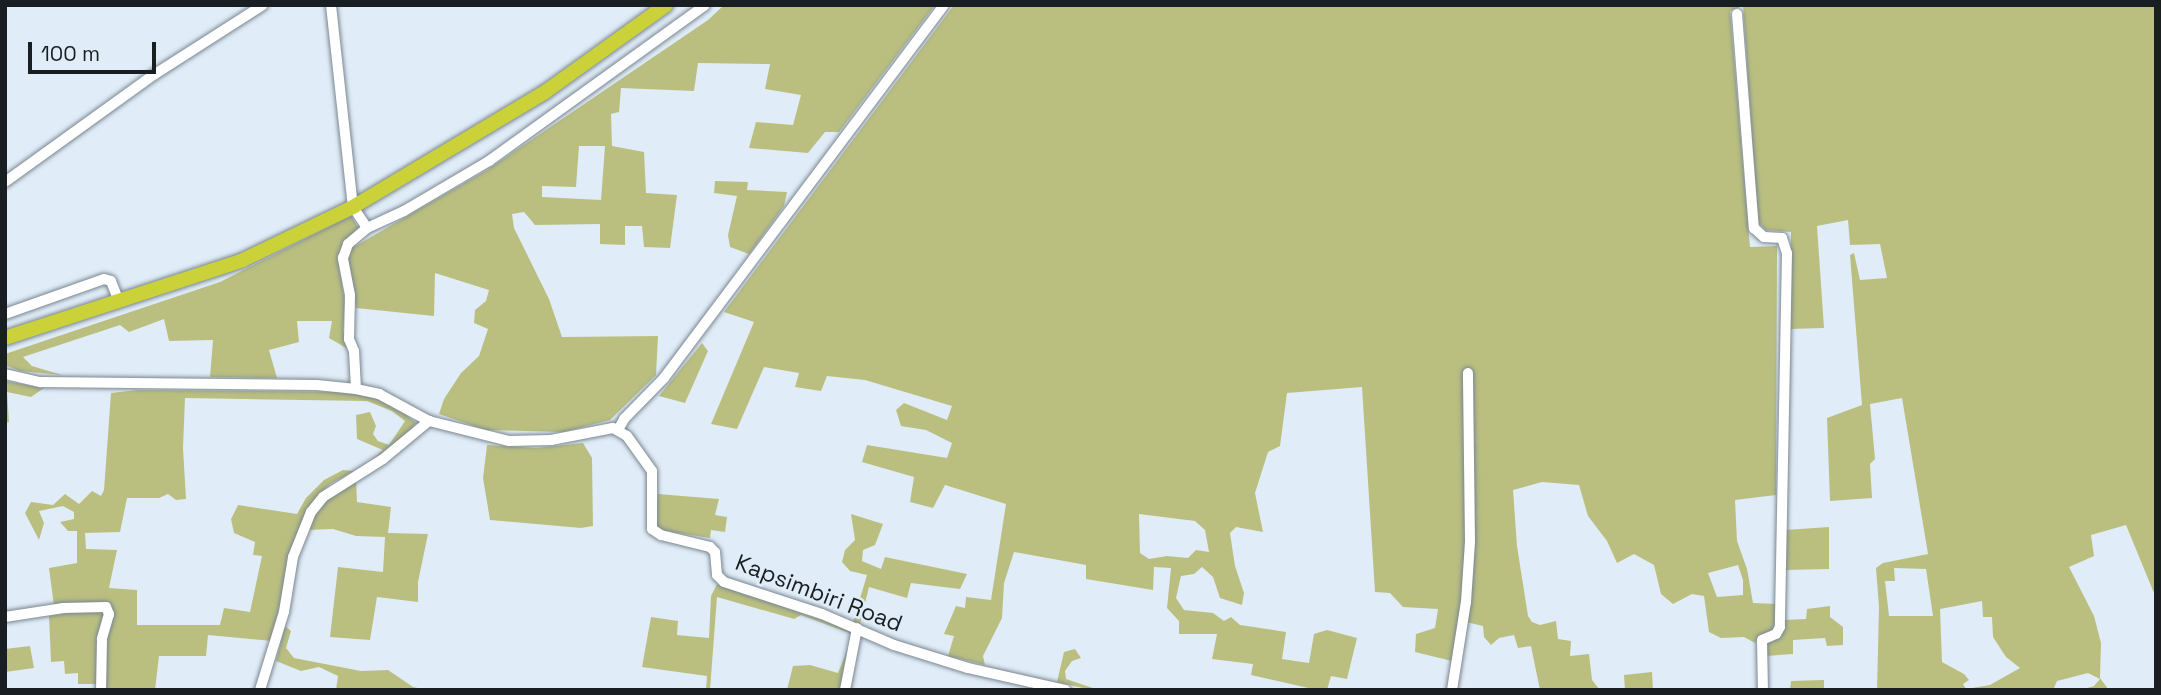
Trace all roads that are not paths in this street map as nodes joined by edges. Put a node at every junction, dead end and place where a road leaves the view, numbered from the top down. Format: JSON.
{"nodes":[{"id":1,"x":263,"y":5,"type":"edge"},
{"id":2,"x":331,"y":5,"type":"edge"},
{"id":3,"x":666,"y":5,"type":"edge"},
{"id":4,"x":705,"y":5,"type":"edge"},
{"id":5,"x":944,"y":5,"type":"edge"},
{"id":6,"x":1737,"y":14,"type":"dead end"},
{"id":7,"x":595,"y":57,"type":"junction"},
{"id":8,"x":610,"y":75,"type":"junction"},
{"id":9,"x":5,"y":182,"type":"edge"},
{"id":10,"x":353,"y":207,"type":"junction"},
{"id":11,"x":367,"y":228,"type":"junction"},
{"id":12,"x":119,"y":302,"type":"junction"},
{"id":13,"x":5,"y":314,"type":"edge"},
{"id":14,"x":5,"y":338,"type":"edge"},
{"id":15,"x":1468,"y":373,"type":"dead end"},
{"id":16,"x":5,"y":374,"type":"edge"},
{"id":17,"x":356,"y":389,"type":"junction"},
{"id":18,"x":429,"y":421,"type":"junction"},
{"id":19,"x":618,"y":430,"type":"junction"},
{"id":20,"x":5,"y":618,"type":"edge"},
{"id":21,"x":857,"y":628,"type":"junction"},
{"id":22,"x":101,"y":690,"type":"edge"},
{"id":23,"x":260,"y":690,"type":"edge"},
{"id":24,"x":845,"y":690,"type":"edge"},
{"id":25,"x":1066,"y":690,"type":"edge"},
{"id":26,"x":1452,"y":690,"type":"edge"},
{"id":27,"x":1763,"y":690,"type":"edge"}],
"edges":[{"from":1,"to":9,"type":"street"},
{"from":2,"to":10,"type":"street"},
{"from":3,"to":7,"type":"highway"},
{"from":4,"to":8,"type":"street"},
{"from":5,"to":19,"type":"street"},
{"from":6,"to":27,"type":"street"},
{"from":7,"to":8,"type":"street"},
{"from":7,"to":10,"type":"highway"},
{"from":8,"to":11,"type":"street"},
{"from":10,"to":11,"type":"street"},
{"from":10,"to":12,"type":"highway"},
{"from":11,"to":17,"type":"street"},
{"from":12,"to":13,"type":"street"},
{"from":12,"to":14,"type":"highway"},
{"from":15,"to":26,"type":"street"},
{"from":16,"to":17,"type":"street"},
{"from":17,"to":18,"type":"street"},
{"from":18,"to":19,"type":"street"},
{"from":18,"to":23,"type":"street"},
{"from":19,"to":21,"type":"street","name":"Kapsimbiri Road"},
{"from":20,"to":22,"type":"street"},
{"from":21,"to":24,"type":"street"},
{"from":21,"to":25,"type":"street","name":"Kapsimbiri Road"}]}
